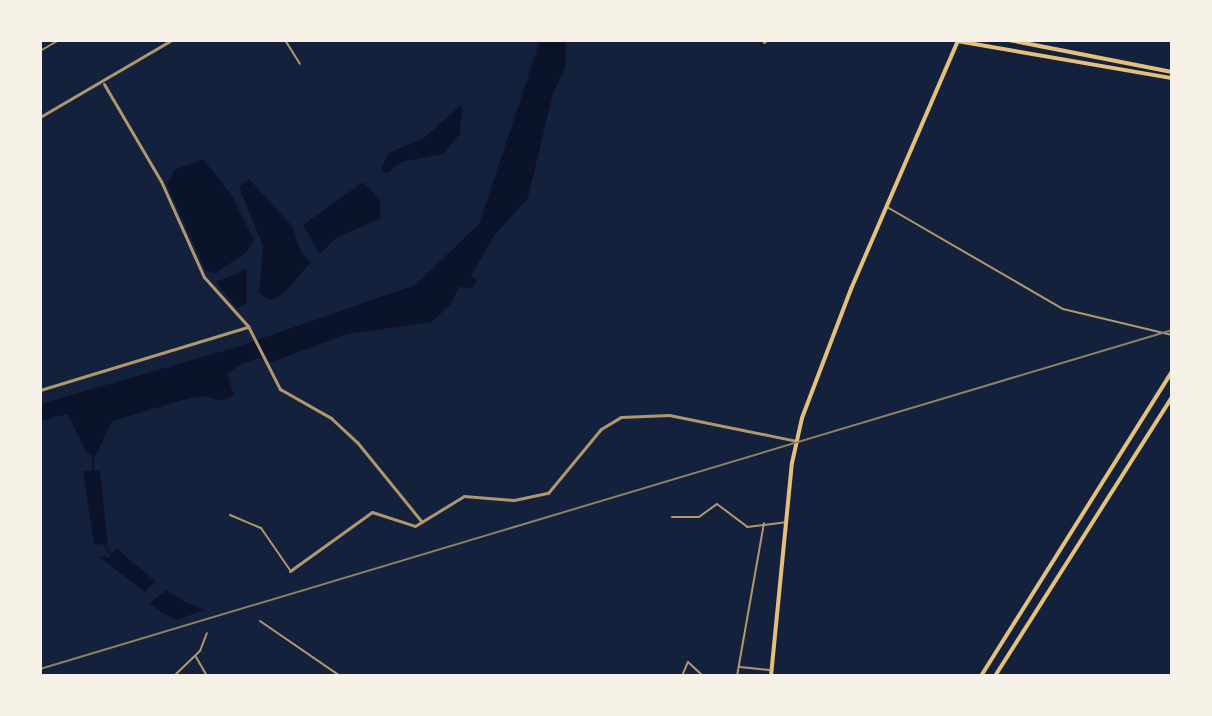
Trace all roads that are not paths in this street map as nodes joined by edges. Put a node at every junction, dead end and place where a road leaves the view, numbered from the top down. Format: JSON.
{"nodes":[{"id":1,"x":59,"y":40,"type":"edge"},
{"id":2,"x":172,"y":40,"type":"edge"},
{"id":3,"x":285,"y":40,"type":"edge"},
{"id":4,"x":958,"y":40,"type":"edge"},
{"id":5,"x":1009,"y":40,"type":"edge"},
{"id":6,"x":40,"y":51,"type":"edge"},
{"id":7,"x":300,"y":64,"type":"dead end"},
{"id":8,"x":1172,"y":72,"type":"edge"},
{"id":9,"x":1172,"y":78,"type":"edge"},
{"id":10,"x":104,"y":84,"type":"junction"},
{"id":11,"x":40,"y":117,"type":"edge"},
{"id":12,"x":886,"y":207,"type":"junction"},
{"id":13,"x":248,"y":326,"type":"junction"},
{"id":14,"x":1172,"y":335,"type":"edge"},
{"id":15,"x":1172,"y":372,"type":"edge"},
{"id":16,"x":40,"y":390,"type":"edge"},
{"id":17,"x":1172,"y":397,"type":"edge"},
{"id":18,"x":797,"y":441,"type":"junction"},
{"id":19,"x":230,"y":515,"type":"dead end"},
{"id":20,"x":672,"y":517,"type":"dead end"},
{"id":21,"x":787,"y":522,"type":"junction"},
{"id":22,"x":764,"y":523,"type":"junction"},
{"id":23,"x":423,"y":524,"type":"junction"},
{"id":24,"x":290,"y":571,"type":"joint"},
{"id":25,"x":260,"y":621,"type":"dead end"},
{"id":26,"x":207,"y":633,"type":"dead end"},
{"id":27,"x":196,"y":657,"type":"junction"},
{"id":28,"x":738,"y":667,"type":"junction"},
{"id":29,"x":772,"y":673,"type":"edge"},
{"id":30,"x":174,"y":676,"type":"edge"},
{"id":31,"x":207,"y":676,"type":"edge"},
{"id":32,"x":340,"y":676,"type":"edge"},
{"id":33,"x":682,"y":676,"type":"edge"},
{"id":34,"x":703,"y":676,"type":"edge"},
{"id":35,"x":737,"y":676,"type":"edge"},
{"id":36,"x":981,"y":676,"type":"edge"},
{"id":37,"x":995,"y":676,"type":"edge"}],
"edges":[{"from":1,"to":6,"type":"street"},
{"from":2,"to":10,"type":"street"},
{"from":3,"to":7,"type":"street"},
{"from":4,"to":9,"type":"main road"},
{"from":4,"to":12,"type":"main road"},
{"from":5,"to":8,"type":"main road"},
{"from":10,"to":11,"type":"street"},
{"from":10,"to":13,"type":"street"},
{"from":12,"to":14,"type":"street"},
{"from":12,"to":18,"type":"main road"},
{"from":13,"to":16,"type":"street"},
{"from":13,"to":23,"type":"street"},
{"from":15,"to":36,"type":"main road"},
{"from":17,"to":37,"type":"main road"},
{"from":18,"to":21,"type":"main road"},
{"from":18,"to":23,"type":"street"},
{"from":19,"to":24,"type":"street"},
{"from":20,"to":22,"type":"street"},
{"from":21,"to":22,"type":"street"},
{"from":21,"to":29,"type":"main road"},
{"from":22,"to":28,"type":"street"},
{"from":23,"to":24,"type":"street"},
{"from":25,"to":32,"type":"street"},
{"from":26,"to":27,"type":"street"},
{"from":27,"to":30,"type":"street"},
{"from":27,"to":31,"type":"street"},
{"from":28,"to":29,"type":"street"},
{"from":28,"to":35,"type":"street"},
{"from":33,"to":34,"type":"street"}]}
